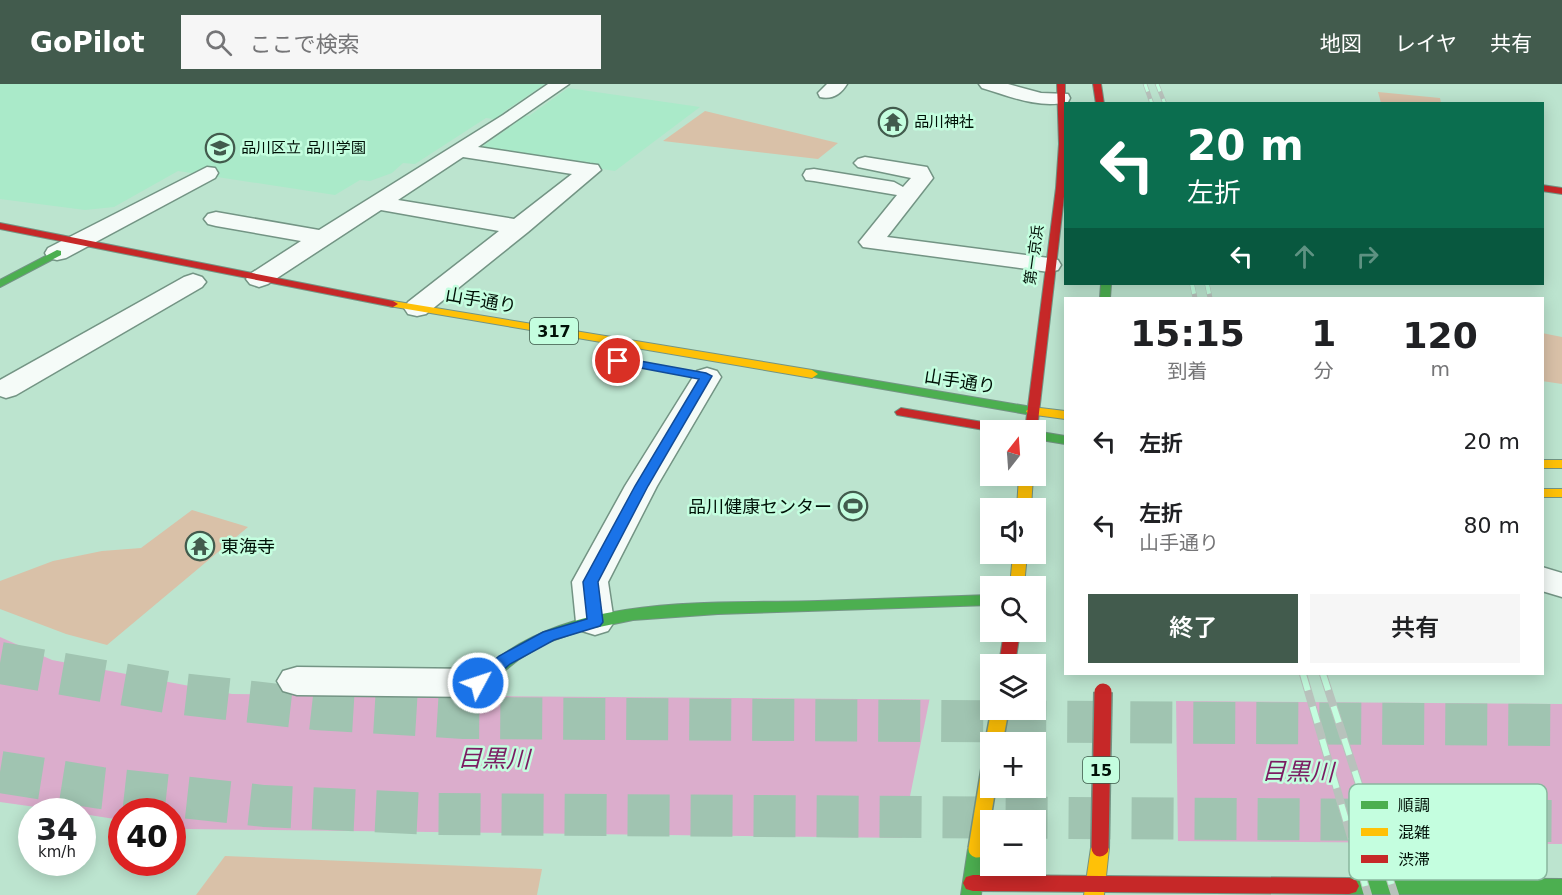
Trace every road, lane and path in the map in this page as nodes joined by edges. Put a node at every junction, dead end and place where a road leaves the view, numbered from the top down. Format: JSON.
{"nodes":[{"id":1,"x":560,"y":84,"type":"edge"},
{"id":2,"x":988,"y":84,"type":"edge"},
{"id":3,"x":1097,"y":84,"type":"edge"},
{"id":4,"x":1061,"y":91,"type":"edge"},
{"id":5,"x":1100,"y":102,"type":"edge"},
{"id":6,"x":1064,"y":143,"type":"edge"},
{"id":7,"x":459,"y":150,"type":"junction"},
{"id":8,"x":865,"y":163,"type":"dead end"},
{"id":9,"x":207,"y":172,"type":"dead end"},
{"id":10,"x":814,"y":175,"type":"dead end"},
{"id":11,"x":1544,"y":188,"type":"edge"},
{"id":12,"x":1562,"y":191,"type":"edge"},
{"id":13,"x":910,"y":192,"type":"junction"},
{"id":14,"x":377,"y":203,"type":"junction"},
{"id":15,"x":216,"y":219,"type":"dead end"},
{"id":16,"x":0,"y":226,"type":"edge"},
{"id":17,"x":520,"y":227,"type":"junction"},
{"id":18,"x":324,"y":238,"type":"junction"},
{"id":19,"x":63,"y":251,"type":"junction"},
{"id":20,"x":1049,"y":265,"type":"junction"},
{"id":21,"x":259,"y":279,"type":"junction"},
{"id":22,"x":189,"y":282,"type":"dead end"},
{"id":23,"x":0,"y":284,"type":"edge"},
{"id":24,"x":417,"y":308,"type":"junction"},
{"id":25,"x":706,"y":377,"type":"dead end"},
{"id":26,"x":6,"y":389,"type":"dead end"},
{"id":27,"x":891,"y":410,"type":"dead end"},
{"id":28,"x":1032,"y":411,"type":"junction"},
{"id":29,"x":1064,"y":415,"type":"edge"},
{"id":30,"x":1032,"y":420,"type":"edge"},
{"id":31,"x":980,"y":425,"type":"edge"},
{"id":32,"x":1046,"y":437,"type":"edge"},
{"id":33,"x":1064,"y":440,"type":"edge"},
{"id":34,"x":1544,"y":464,"type":"edge"},
{"id":35,"x":1562,"y":464,"type":"edge"},
{"id":36,"x":1544,"y":493,"type":"edge"},
{"id":37,"x":1562,"y":493,"type":"edge"},
{"id":38,"x":1544,"y":580,"type":"edge"},
{"id":39,"x":1562,"y":585,"type":"edge"},
{"id":40,"x":980,"y":600,"type":"edge"},
{"id":41,"x":595,"y":622,"type":"junction"},
{"id":42,"x":1103,"y":675,"type":"edge"},
{"id":43,"x":297,"y":681,"type":"dead end"},
{"id":44,"x":478,"y":683,"type":"joint"},
{"id":45,"x":985,"y":798,"type":"edge"},
{"id":46,"x":1562,"y":887,"type":"edge"},
{"id":47,"x":972,"y":889,"type":"edge"},
{"id":48,"x":1095,"y":890,"type":"edge"}],
"edges":[{"from":1,"to":7,"type":"street"},
{"from":2,"to":4,"type":"street"},
{"from":3,"to":5,"type":"main road"},
{"from":4,"to":6,"type":"main road","name":"第一京浜"},
{"from":6,"to":20,"type":"main road","name":"第一京浜"},
{"from":7,"to":14,"type":"street"},
{"from":7,"to":17,"type":"street"},
{"from":8,"to":13,"type":"street"},
{"from":9,"to":19,"type":"street"},
{"from":10,"to":13,"type":"street"},
{"from":11,"to":12,"type":"main road"},
{"from":13,"to":20,"type":"street"},
{"from":14,"to":17,"type":"street"},
{"from":14,"to":18,"type":"street"},
{"from":15,"to":18,"type":"street"},
{"from":16,"to":19,"type":"main road","name":"山手通り","number":"317"},
{"from":17,"to":24,"type":"street"},
{"from":18,"to":21,"type":"street"},
{"from":19,"to":21,"type":"main road","name":"山手通り","number":"317"},
{"from":19,"to":23,"type":"main road"},
{"from":20,"to":28,"type":"main road","name":"第一京浜"},
{"from":21,"to":24,"type":"main road","name":"山手通り","number":"317"},
{"from":22,"to":26,"type":"street"},
{"from":24,"to":28,"type":"main road","name":"山手通り","number":"317"},
{"from":25,"to":41,"type":"street"},
{"from":27,"to":31,"type":"main road"},
{"from":28,"to":29,"type":"main road","name":"山手通り"},
{"from":28,"to":30,"type":"main road","name":"第一京浜"},
{"from":32,"to":33,"type":"main road"},
{"from":34,"to":35,"type":"main road"},
{"from":36,"to":37,"type":"main road"},
{"from":38,"to":39,"type":"street"},
{"from":40,"to":41,"type":"main road"},
{"from":41,"to":44,"type":"main road"},
{"from":42,"to":48,"type":"main road","number":"15","bridge":true},
{"from":43,"to":44,"type":"street"},
{"from":45,"to":47,"type":"main road","bridge":true},
{"from":46,"to":48,"type":"main road"},
{"from":47,"to":48,"type":"main road"}]}
